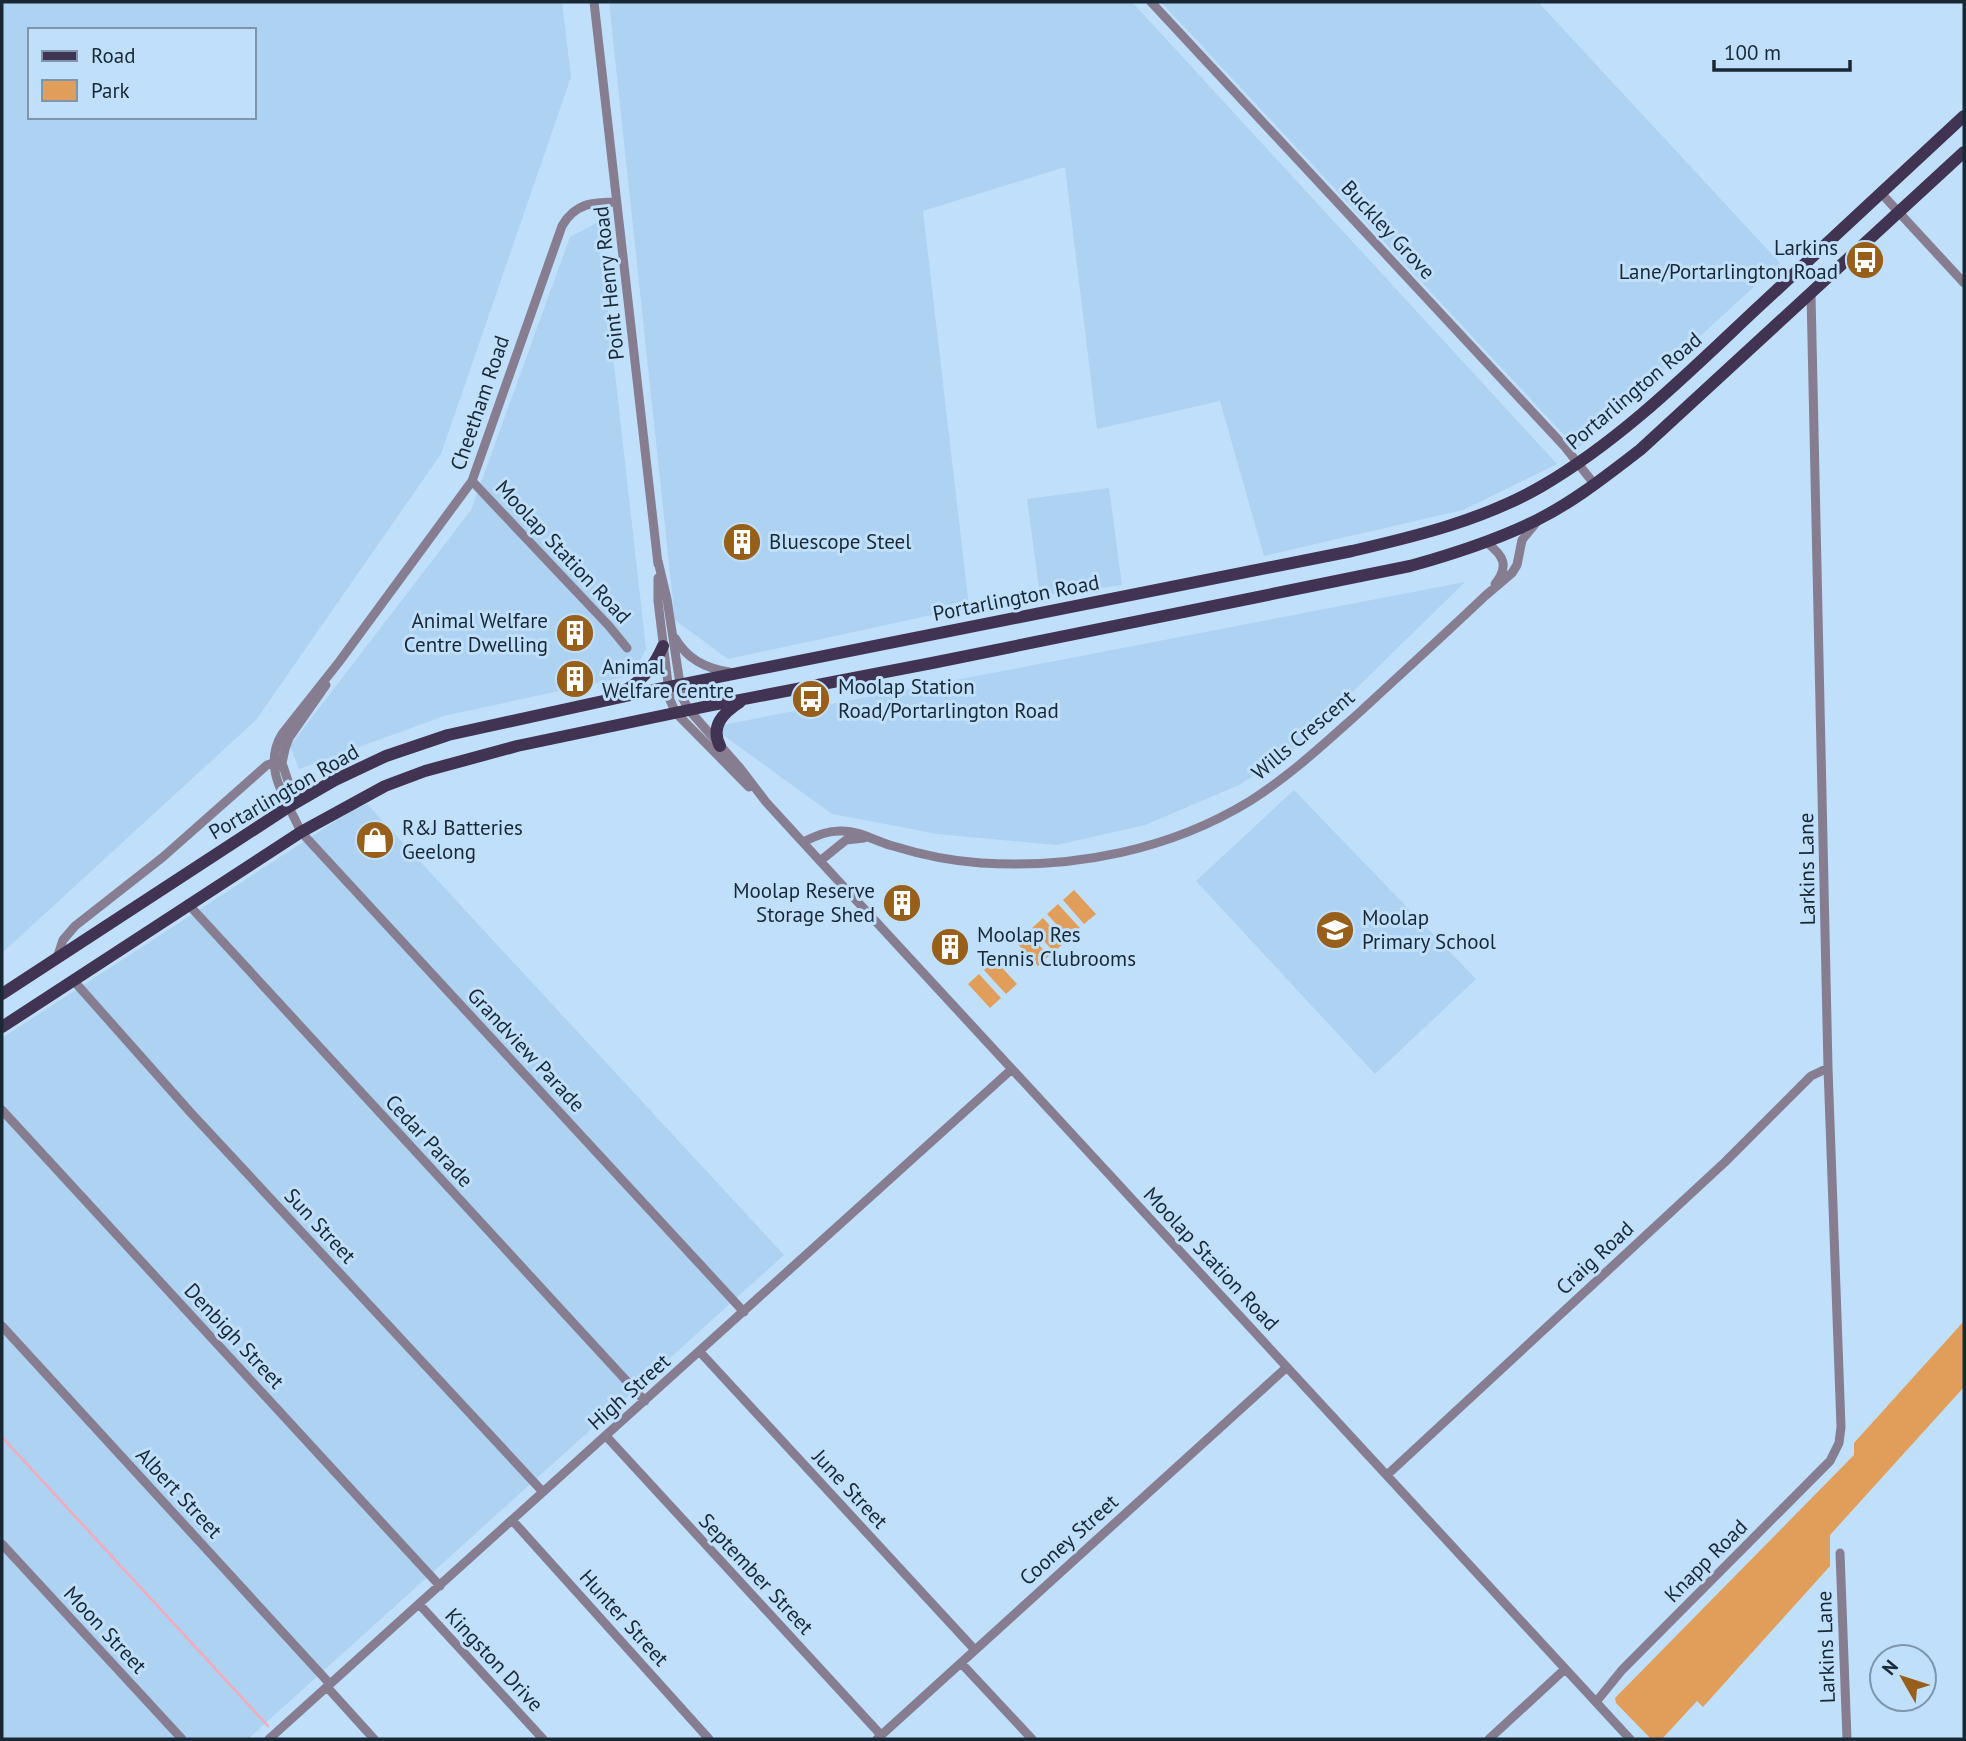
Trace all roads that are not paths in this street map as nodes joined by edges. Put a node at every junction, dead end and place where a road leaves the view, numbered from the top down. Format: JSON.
{"nodes":[{"id":1,"x":594,"y":2,"type":"edge"},
{"id":2,"x":1151,"y":2,"type":"edge"},
{"id":3,"x":1964,"y":116,"type":"edge"},
{"id":4,"x":1964,"y":152,"type":"edge"},
{"id":5,"x":1881,"y":193,"type":"junction"},
{"id":6,"x":617,"y":202,"type":"junction"},
{"id":7,"x":1899,"y":212,"type":"junction"},
{"id":8,"x":1964,"y":282,"type":"edge"},
{"id":9,"x":1811,"y":294,"type":"junction"},
{"id":10,"x":1578,"y":464,"type":"junction"},
{"id":11,"x":472,"y":481,"type":"junction"},
{"id":12,"x":1595,"y":485,"type":"junction"},
{"id":13,"x":1538,"y":519,"type":"junction"},
{"id":14,"x":1486,"y":542,"type":"junction"},
{"id":15,"x":658,"y":561,"type":"junction"},
{"id":16,"x":1485,"y":596,"type":"junction"},
{"id":17,"x":672,"y":634,"type":"junction"},
{"id":18,"x":663,"y":646,"type":"junction"},
{"id":19,"x":627,"y":648,"type":"dead end"},
{"id":20,"x":735,"y":673,"type":"junction"},
{"id":21,"x":674,"y":686,"type":"junction"},
{"id":22,"x":607,"y":699,"type":"junction"},
{"id":23,"x":743,"y":700,"type":"junction"},
{"id":24,"x":683,"y":712,"type":"junction"},
{"id":25,"x":720,"y":746,"type":"junction"},
{"id":26,"x":277,"y":761,"type":"junction"},
{"id":27,"x":766,"y":802,"type":"junction"},
{"id":28,"x":290,"y":806,"type":"junction"},
{"id":29,"x":301,"y":832,"type":"junction"},
{"id":30,"x":866,"y":838,"type":"junction"},
{"id":31,"x":803,"y":842,"type":"junction"},
{"id":32,"x":820,"y":861,"type":"junction"},
{"id":33,"x":188,"y":904,"type":"junction"},
{"id":34,"x":57,"y":958,"type":"junction"},
{"id":35,"x":73,"y":980,"type":"junction"},
{"id":36,"x":2,"y":994,"type":"edge"},
{"id":37,"x":2,"y":1027,"type":"edge"},
{"id":38,"x":1828,"y":1068,"type":"junction"},
{"id":39,"x":1012,"y":1069,"type":"junction"},
{"id":40,"x":2,"y":1110,"type":"edge"},
{"id":41,"x":744,"y":1312,"type":"junction"},
{"id":42,"x":2,"y":1326,"type":"edge"},
{"id":43,"x":700,"y":1352,"type":"junction"},
{"id":44,"x":1287,"y":1367,"type":"junction"},
{"id":45,"x":645,"y":1401,"type":"junction"},
{"id":46,"x":606,"y":1436,"type":"junction"},
{"id":47,"x":1839,"y":1443,"type":"joint"},
{"id":48,"x":1387,"y":1475,"type":"junction"},
{"id":49,"x":543,"y":1492,"type":"junction"},
{"id":50,"x":512,"y":1520,"type":"junction"},
{"id":51,"x":2,"y":1544,"type":"edge"},
{"id":52,"x":1839,"y":1553,"type":"dead end"},
{"id":53,"x":440,"y":1586,"type":"junction"},
{"id":54,"x":419,"y":1604,"type":"junction"},
{"id":55,"x":975,"y":1650,"type":"junction"},
{"id":56,"x":961,"y":1663,"type":"junction"},
{"id":57,"x":1565,"y":1669,"type":"junction"},
{"id":58,"x":328,"y":1685,"type":"junction"},
{"id":59,"x":1596,"y":1702,"type":"junction"},
{"id":60,"x":879,"y":1737,"type":"edge"},
{"id":61,"x":181,"y":1739,"type":"edge"},
{"id":62,"x":269,"y":1739,"type":"edge"},
{"id":63,"x":373,"y":1739,"type":"edge"},
{"id":64,"x":543,"y":1739,"type":"edge"},
{"id":65,"x":709,"y":1739,"type":"edge"},
{"id":66,"x":1032,"y":1739,"type":"edge"},
{"id":67,"x":1489,"y":1739,"type":"edge"},
{"id":68,"x":1630,"y":1739,"type":"edge"},
{"id":69,"x":1847,"y":1739,"type":"edge"}],
"edges":[{"from":1,"to":6,"type":"street","name":"Point Henry Road"},
{"from":2,"to":10,"type":"street","name":"Buckley Grove"},
{"from":3,"to":5,"type":"main road","name":"Portarlington Road"},
{"from":4,"to":7,"type":"main road","name":"Portarlington Road"},
{"from":5,"to":7,"type":"street"},
{"from":5,"to":10,"type":"main road","name":"Portarlington Road"},
{"from":6,"to":11,"type":"street","name":"Cheetham Road"},
{"from":6,"to":15,"type":"street","name":"Point Henry Road"},
{"from":7,"to":8,"type":"street"},
{"from":7,"to":9,"type":"main road","name":"Portarlington Road"},
{"from":9,"to":12,"type":"main road","name":"Portarlington Road"},
{"from":9,"to":38,"type":"street","name":"Larkins Lane"},
{"from":10,"to":12,"type":"street","name":"Buckley Grove"},
{"from":10,"to":20,"type":"main road","name":"Portarlington Road"},
{"from":11,"to":19,"type":"street","name":"Moolap Station Road"},
{"from":11,"to":26,"type":"street","name":"Cheetham Road"},
{"from":12,"to":13,"type":"main road","name":"Portarlington Road"},
{"from":13,"to":14,"type":"main road","name":"Portarlington Road"},
{"from":13,"to":16,"type":"street","name":"Wills Crescent"},
{"from":14,"to":16,"type":"street","name":"Wills Crescent"},
{"from":14,"to":23,"type":"main road","name":"Portarlington Road"},
{"from":15,"to":17,"type":"street","name":"Point Henry Road"},
{"from":15,"to":18,"type":"street","name":"Point Henry Road"},
{"from":16,"to":30,"type":"street","name":"Wills Crescent"},
{"from":17,"to":20,"type":"street"},
{"from":17,"to":21,"type":"street","name":"Point Henry Road"},
{"from":18,"to":21,"type":"street","name":"Point Henry Road"},
{"from":18,"to":22,"type":"main road"},
{"from":20,"to":21,"type":"main road","name":"Portarlington Road"},
{"from":21,"to":22,"type":"main road","name":"Portarlington Road"},
{"from":21,"to":24,"type":"street","name":"Point Henry Road"},
{"from":22,"to":28,"type":"main road","name":"Portarlington Road"},
{"from":23,"to":24,"type":"main road","name":"Portarlington Road"},
{"from":23,"to":25,"type":"main road"},
{"from":24,"to":25,"type":"street","name":"Moolap Station Road"},
{"from":24,"to":27,"type":"street","name":"Moolap Station Road"},
{"from":24,"to":29,"type":"main road","name":"Portarlington Road"},
{"from":25,"to":27,"type":"street","name":"Moolap Station Road"},
{"from":26,"to":28,"type":"street"},
{"from":26,"to":34,"type":"street"},
{"from":27,"to":31,"type":"street","name":"Moolap Station Road"},
{"from":28,"to":29,"type":"street","name":"Grandview Parade"},
{"from":28,"to":34,"type":"main road","name":"Portarlington Road"},
{"from":29,"to":33,"type":"main road","name":"Portarlington Road"},
{"from":29,"to":41,"type":"street","name":"Grandview Parade"},
{"from":30,"to":31,"type":"street","name":"Wills Crescent"},
{"from":30,"to":32,"type":"street"},
{"from":31,"to":32,"type":"street","name":"Moolap Station Road"},
{"from":32,"to":39,"type":"street","name":"Moolap Station Road"},
{"from":33,"to":35,"type":"main road","name":"Portarlington Road"},
{"from":33,"to":45,"type":"street","name":"Cedar Parade"},
{"from":34,"to":36,"type":"main road","name":"Portarlington Road"},
{"from":35,"to":37,"type":"main road","name":"Portarlington Road"},
{"from":35,"to":49,"type":"street","name":"Sun Street"},
{"from":38,"to":47,"type":"street","name":"Larkins Lane"},
{"from":38,"to":48,"type":"street","name":"Craig Road"},
{"from":39,"to":41,"type":"street","name":"High Street"},
{"from":39,"to":44,"type":"street","name":"Moolap Station Road"},
{"from":40,"to":53,"type":"street","name":"Denbigh Street"},
{"from":41,"to":43,"type":"street","name":"High Street"},
{"from":42,"to":58,"type":"street","name":"Albert Street"},
{"from":43,"to":45,"type":"street","name":"High Street"},
{"from":43,"to":55,"type":"street","name":"June Street"},
{"from":44,"to":48,"type":"street","name":"Moolap Station Road"},
{"from":44,"to":55,"type":"street","name":"Cooney Street"},
{"from":45,"to":46,"type":"street","name":"High Street"},
{"from":46,"to":49,"type":"street","name":"High Street"},
{"from":46,"to":60,"type":"street","name":"September Street"},
{"from":47,"to":59,"type":"street","name":"Knapp Road"},
{"from":48,"to":57,"type":"street","name":"Moolap Station Road"},
{"from":49,"to":50,"type":"street","name":"High Street"},
{"from":50,"to":53,"type":"street","name":"High Street"},
{"from":50,"to":65,"type":"street","name":"Hunter Street"},
{"from":51,"to":61,"type":"street","name":"Moon Street"},
{"from":52,"to":69,"type":"street","name":"Larkins Lane"},
{"from":53,"to":54,"type":"street","name":"High Street"},
{"from":54,"to":58,"type":"street","name":"High Street"},
{"from":54,"to":64,"type":"street","name":"Kingston Drive"},
{"from":55,"to":56,"type":"street","name":"Cooney Street"},
{"from":56,"to":60,"type":"street","name":"Cooney Street"},
{"from":56,"to":66,"type":"street"},
{"from":57,"to":59,"type":"street","name":"Moolap Station Road"},
{"from":57,"to":67,"type":"street"},
{"from":58,"to":62,"type":"street","name":"High Street"},
{"from":58,"to":63,"type":"street","name":"Albert Street"},
{"from":59,"to":68,"type":"street","name":"Moolap Station Road"}]}
